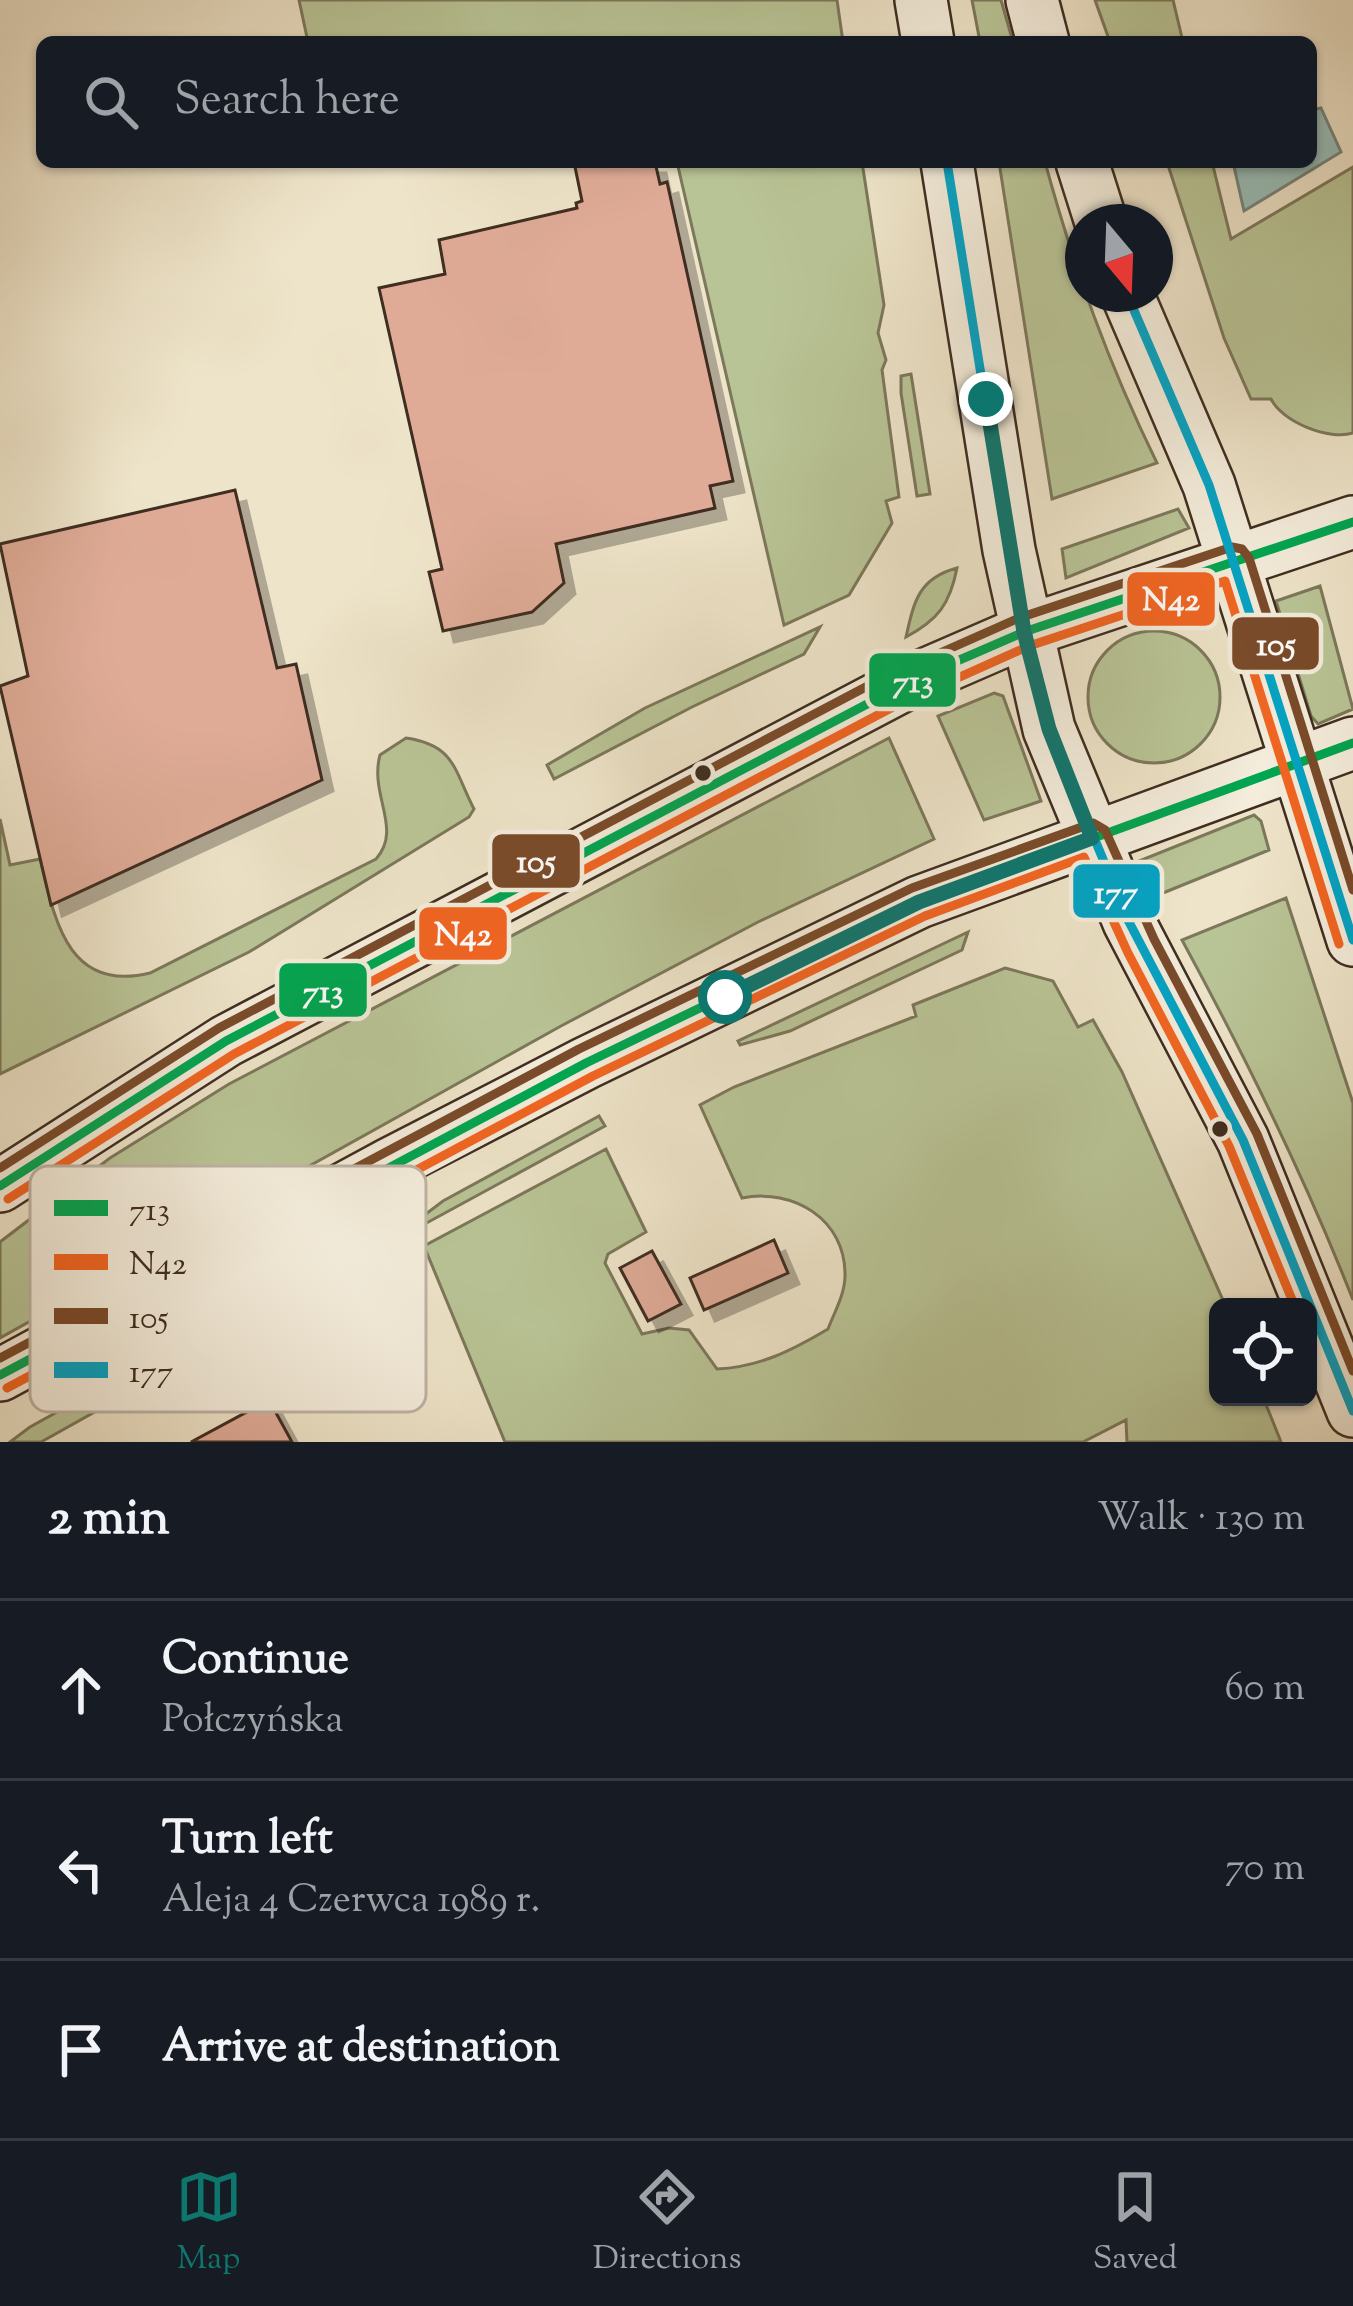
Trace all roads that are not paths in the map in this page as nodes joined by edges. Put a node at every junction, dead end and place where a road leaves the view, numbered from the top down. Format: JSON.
{"nodes":[{"id":1,"x":921,"y":0,"type":"edge"},
{"id":2,"x":1032,"y":0,"type":"edge"},
{"id":3,"x":927,"y":36,"type":"edge"},
{"id":4,"x":1041,"y":36,"type":"edge"},
{"id":5,"x":948,"y":168,"type":"edge"},
{"id":6,"x":1084,"y":168,"type":"edge"},
{"id":7,"x":1095,"y":204,"type":"edge"},
{"id":8,"x":1134,"y":312,"type":"edge"},
{"id":9,"x":1353,"y":521,"type":"edge"},
{"id":10,"x":1234,"y":562,"type":"junction"},
{"id":11,"x":1024,"y":632,"type":"junction"},
{"id":12,"x":1353,"y":743,"type":"edge"},
{"id":13,"x":1296,"y":766,"type":"junction"},
{"id":14,"x":1092,"y":838,"type":"junction"},
{"id":15,"x":1353,"y":940,"type":"edge"},
{"id":16,"x":31,"y":1166,"type":"edge"},
{"id":17,"x":386,"y":1166,"type":"edge"},
{"id":18,"x":30,"y":1167,"type":"edge"},
{"id":19,"x":0,"y":1186,"type":"edge"},
{"id":20,"x":30,"y":1359,"type":"edge"},
{"id":21,"x":0,"y":1375,"type":"edge"},
{"id":22,"x":1353,"y":1411,"type":"edge"}],
"edges":[{"from":1,"to":3,"type":"main road"},
{"from":2,"to":4,"type":"main road"},
{"from":5,"to":11,"type":"main road"},
{"from":6,"to":7,"type":"main road"},
{"from":8,"to":10,"type":"main road"},
{"from":9,"to":10,"type":"main road"},
{"from":10,"to":11,"type":"main road"},
{"from":10,"to":13,"type":"main road"},
{"from":11,"to":14,"type":"main road"},
{"from":11,"to":16,"type":"main road"},
{"from":12,"to":13,"type":"main road"},
{"from":13,"to":14,"type":"main road"},
{"from":13,"to":15,"type":"main road"},
{"from":14,"to":17,"type":"main road"},
{"from":14,"to":22,"type":"main road"},
{"from":18,"to":19,"type":"main road"},
{"from":20,"to":21,"type":"main road"}]}
